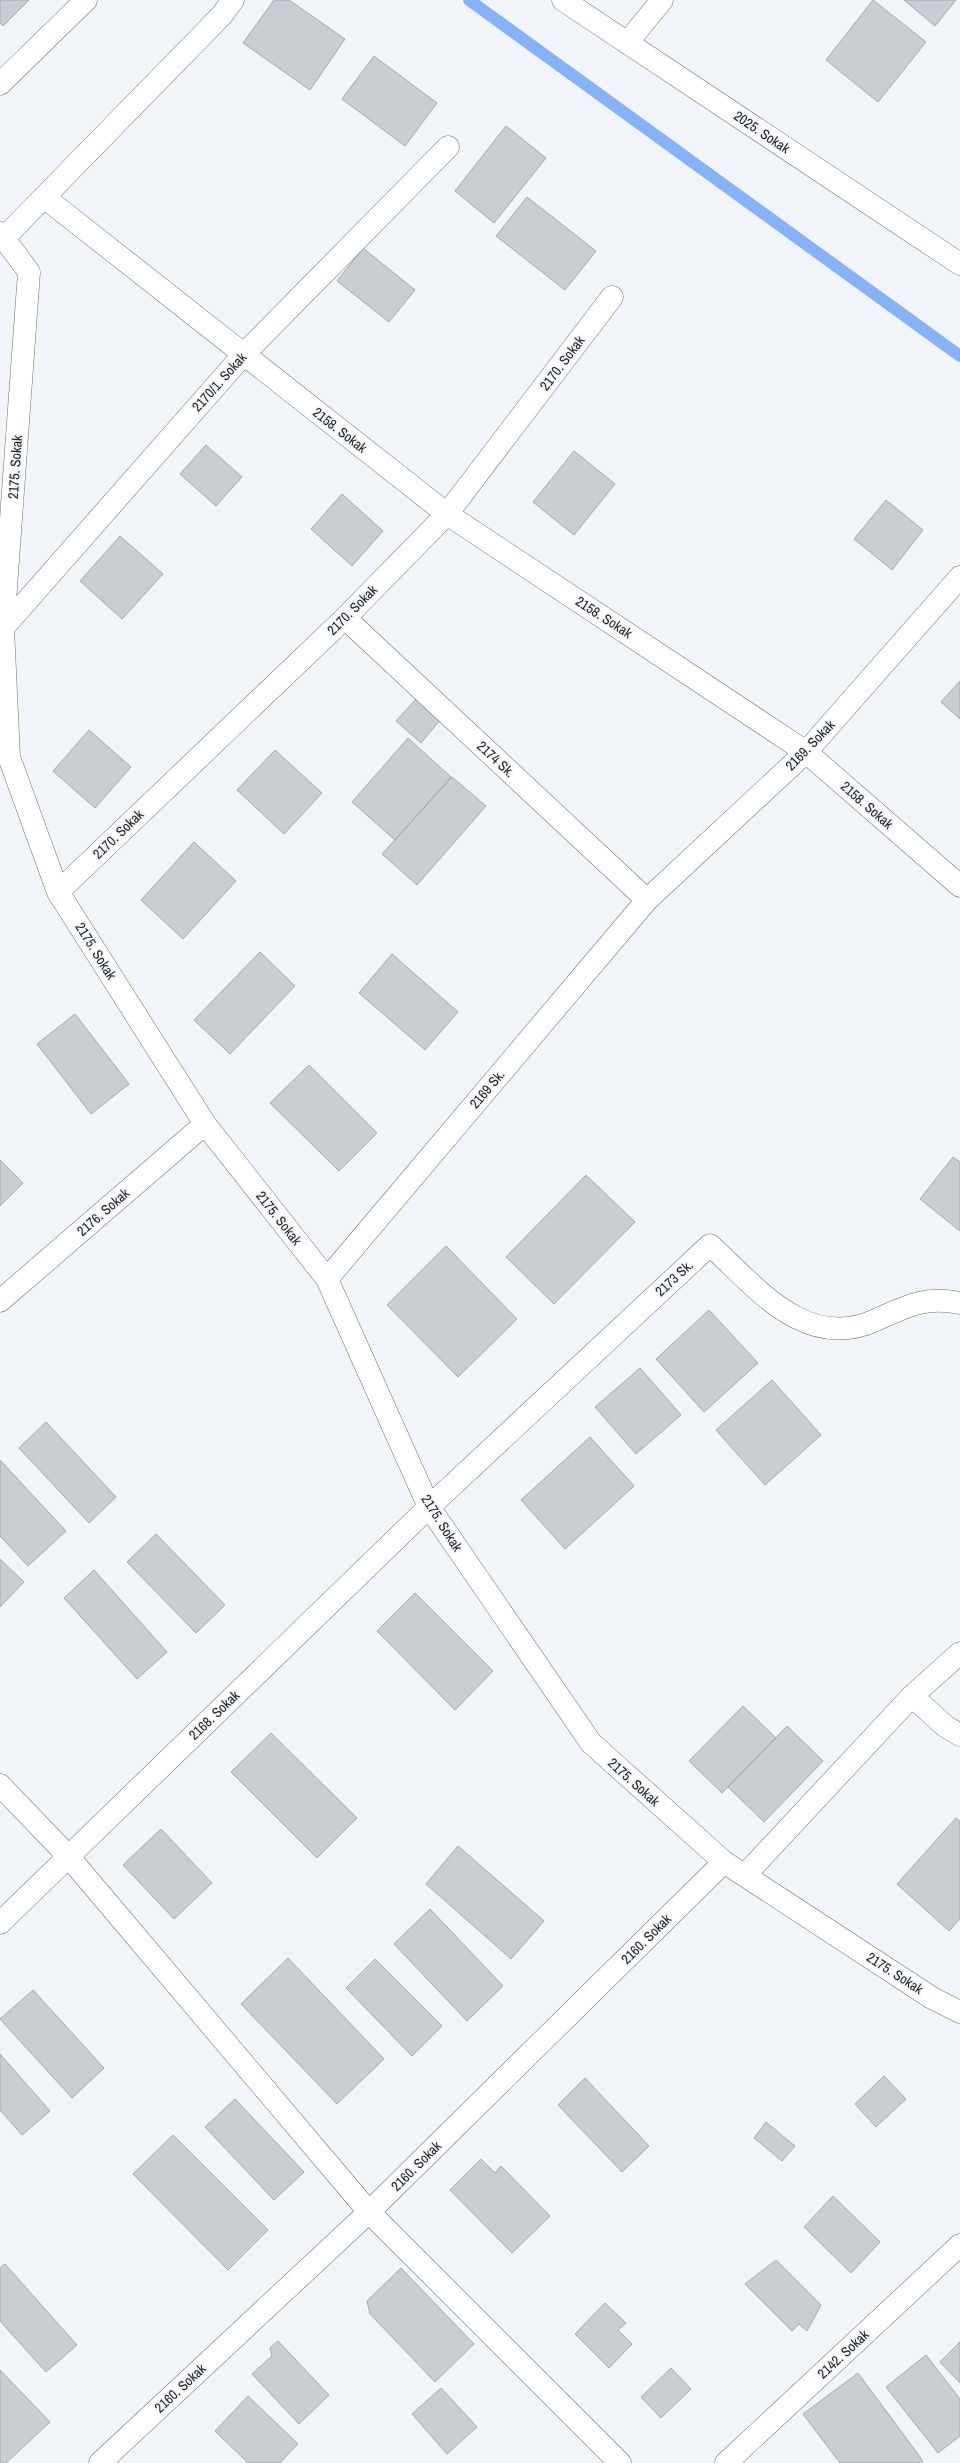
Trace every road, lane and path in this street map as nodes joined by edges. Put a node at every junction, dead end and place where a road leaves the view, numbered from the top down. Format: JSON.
{"nodes":[{"id":1,"x":86,"y":0,"type":"edge"},
{"id":2,"x":233,"y":0,"type":"edge"},
{"id":3,"x":563,"y":0,"type":"edge"},
{"id":4,"x":662,"y":0,"type":"edge"},
{"id":5,"x":627,"y":43,"type":"junction"},
{"id":6,"x":0,"y":84,"type":"edge"},
{"id":7,"x":448,"y":147,"type":"dead end"},
{"id":8,"x":44,"y":197,"type":"junction"},
{"id":9,"x":2,"y":236,"type":"edge"},
{"id":10,"x":960,"y":264,"type":"edge"},
{"id":11,"x":612,"y":297,"type":"dead end"},
{"id":12,"x":244,"y":354,"type":"junction"},
{"id":13,"x":447,"y":514,"type":"junction"},
{"id":14,"x":960,"y":577,"type":"edge"},
{"id":15,"x":345,"y":618,"type":"junction"},
{"id":16,"x":3,"y":628,"type":"junction"},
{"id":17,"x":806,"y":752,"type":"junction"},
{"id":18,"x":4,"y":760,"type":"edge"},
{"id":19,"x":960,"y":886,"type":"edge"},
{"id":20,"x":58,"y":892,"type":"junction"},
{"id":21,"x":647,"y":900,"type":"junction"},
{"id":22,"x":205,"y":1124,"type":"junction"},
{"id":23,"x":327,"y":1279,"type":"junction"},
{"id":24,"x":0,"y":1301,"type":"edge"},
{"id":25,"x":960,"y":1303,"type":"edge"},
{"id":26,"x":428,"y":1507,"type":"junction"},
{"id":27,"x":960,"y":1653,"type":"edge"},
{"id":28,"x":912,"y":1696,"type":"junction"},
{"id":29,"x":960,"y":1735,"type":"edge"},
{"id":30,"x":0,"y":1785,"type":"edge"},
{"id":31,"x":68,"y":1856,"type":"junction"},
{"id":32,"x":724,"y":1862,"type":"junction"},
{"id":33,"x":745,"y":1875,"type":"junction"},
{"id":34,"x":0,"y":1923,"type":"edge"},
{"id":35,"x":960,"y":2012,"type":"edge"},
{"id":36,"x":369,"y":2212,"type":"junction"},
{"id":37,"x":960,"y":2245,"type":"edge"},
{"id":38,"x":100,"y":2463,"type":"edge"},
{"id":39,"x":620,"y":2463,"type":"edge"},
{"id":40,"x":726,"y":2463,"type":"edge"}],
"edges":[{"from":1,"to":6,"type":"street"},
{"from":2,"to":8,"type":"street"},
{"from":3,"to":5,"type":"street","name":"2025. Sokak"},
{"from":4,"to":5,"type":"street"},
{"from":5,"to":10,"type":"street","name":"2025. Sokak"},
{"from":7,"to":12,"type":"street","name":"2170/1. Sokak"},
{"from":8,"to":9,"type":"street"},
{"from":8,"to":12,"type":"street","name":"2158. Sokak"},
{"from":9,"to":16,"type":"street","name":"2175. Sokak"},
{"from":11,"to":13,"type":"street","name":"2170. Sokak"},
{"from":12,"to":13,"type":"street","name":"2158. Sokak"},
{"from":12,"to":16,"type":"street","name":"2170/1. Sokak"},
{"from":13,"to":15,"type":"street","name":"2170. Sokak"},
{"from":13,"to":17,"type":"street","name":"2158. Sokak"},
{"from":14,"to":17,"type":"street","name":"2169. Sokak"},
{"from":15,"to":20,"type":"street","name":"2170. Sokak"},
{"from":15,"to":21,"type":"street","name":"2174 Sk."},
{"from":16,"to":18,"type":"street","name":"2175. Sokak"},
{"from":17,"to":19,"type":"street","name":"2158. Sokak"},
{"from":17,"to":21,"type":"street","name":"2169. Sokak"},
{"from":18,"to":20,"type":"street","name":"2175. Sokak"},
{"from":20,"to":22,"type":"street","name":"2175. Sokak"},
{"from":21,"to":23,"type":"street","name":"2169 Sk."},
{"from":22,"to":23,"type":"street","name":"2175. Sokak"},
{"from":22,"to":24,"type":"street","name":"2176. Sokak"},
{"from":23,"to":26,"type":"street","name":"2175. Sokak"},
{"from":25,"to":26,"type":"street","name":"2173 Sk."},
{"from":26,"to":31,"type":"street","name":"2168. Sokak"},
{"from":26,"to":32,"type":"street","name":"2175. Sokak"},
{"from":27,"to":28,"type":"street"},
{"from":28,"to":29,"type":"street"},
{"from":28,"to":33,"type":"street"},
{"from":30,"to":31,"type":"street"},
{"from":31,"to":34,"type":"street","name":"2168. Sokak"},
{"from":31,"to":36,"type":"street"},
{"from":32,"to":33,"type":"street","name":"2175. Sokak"},
{"from":32,"to":36,"type":"street","name":"2160. Sokak"},
{"from":33,"to":35,"type":"street","name":"2175. Sokak"},
{"from":36,"to":38,"type":"street","name":"2160. Sokak"},
{"from":36,"to":39,"type":"street"},
{"from":37,"to":40,"type":"street","name":"2142. Sokak"}]}
